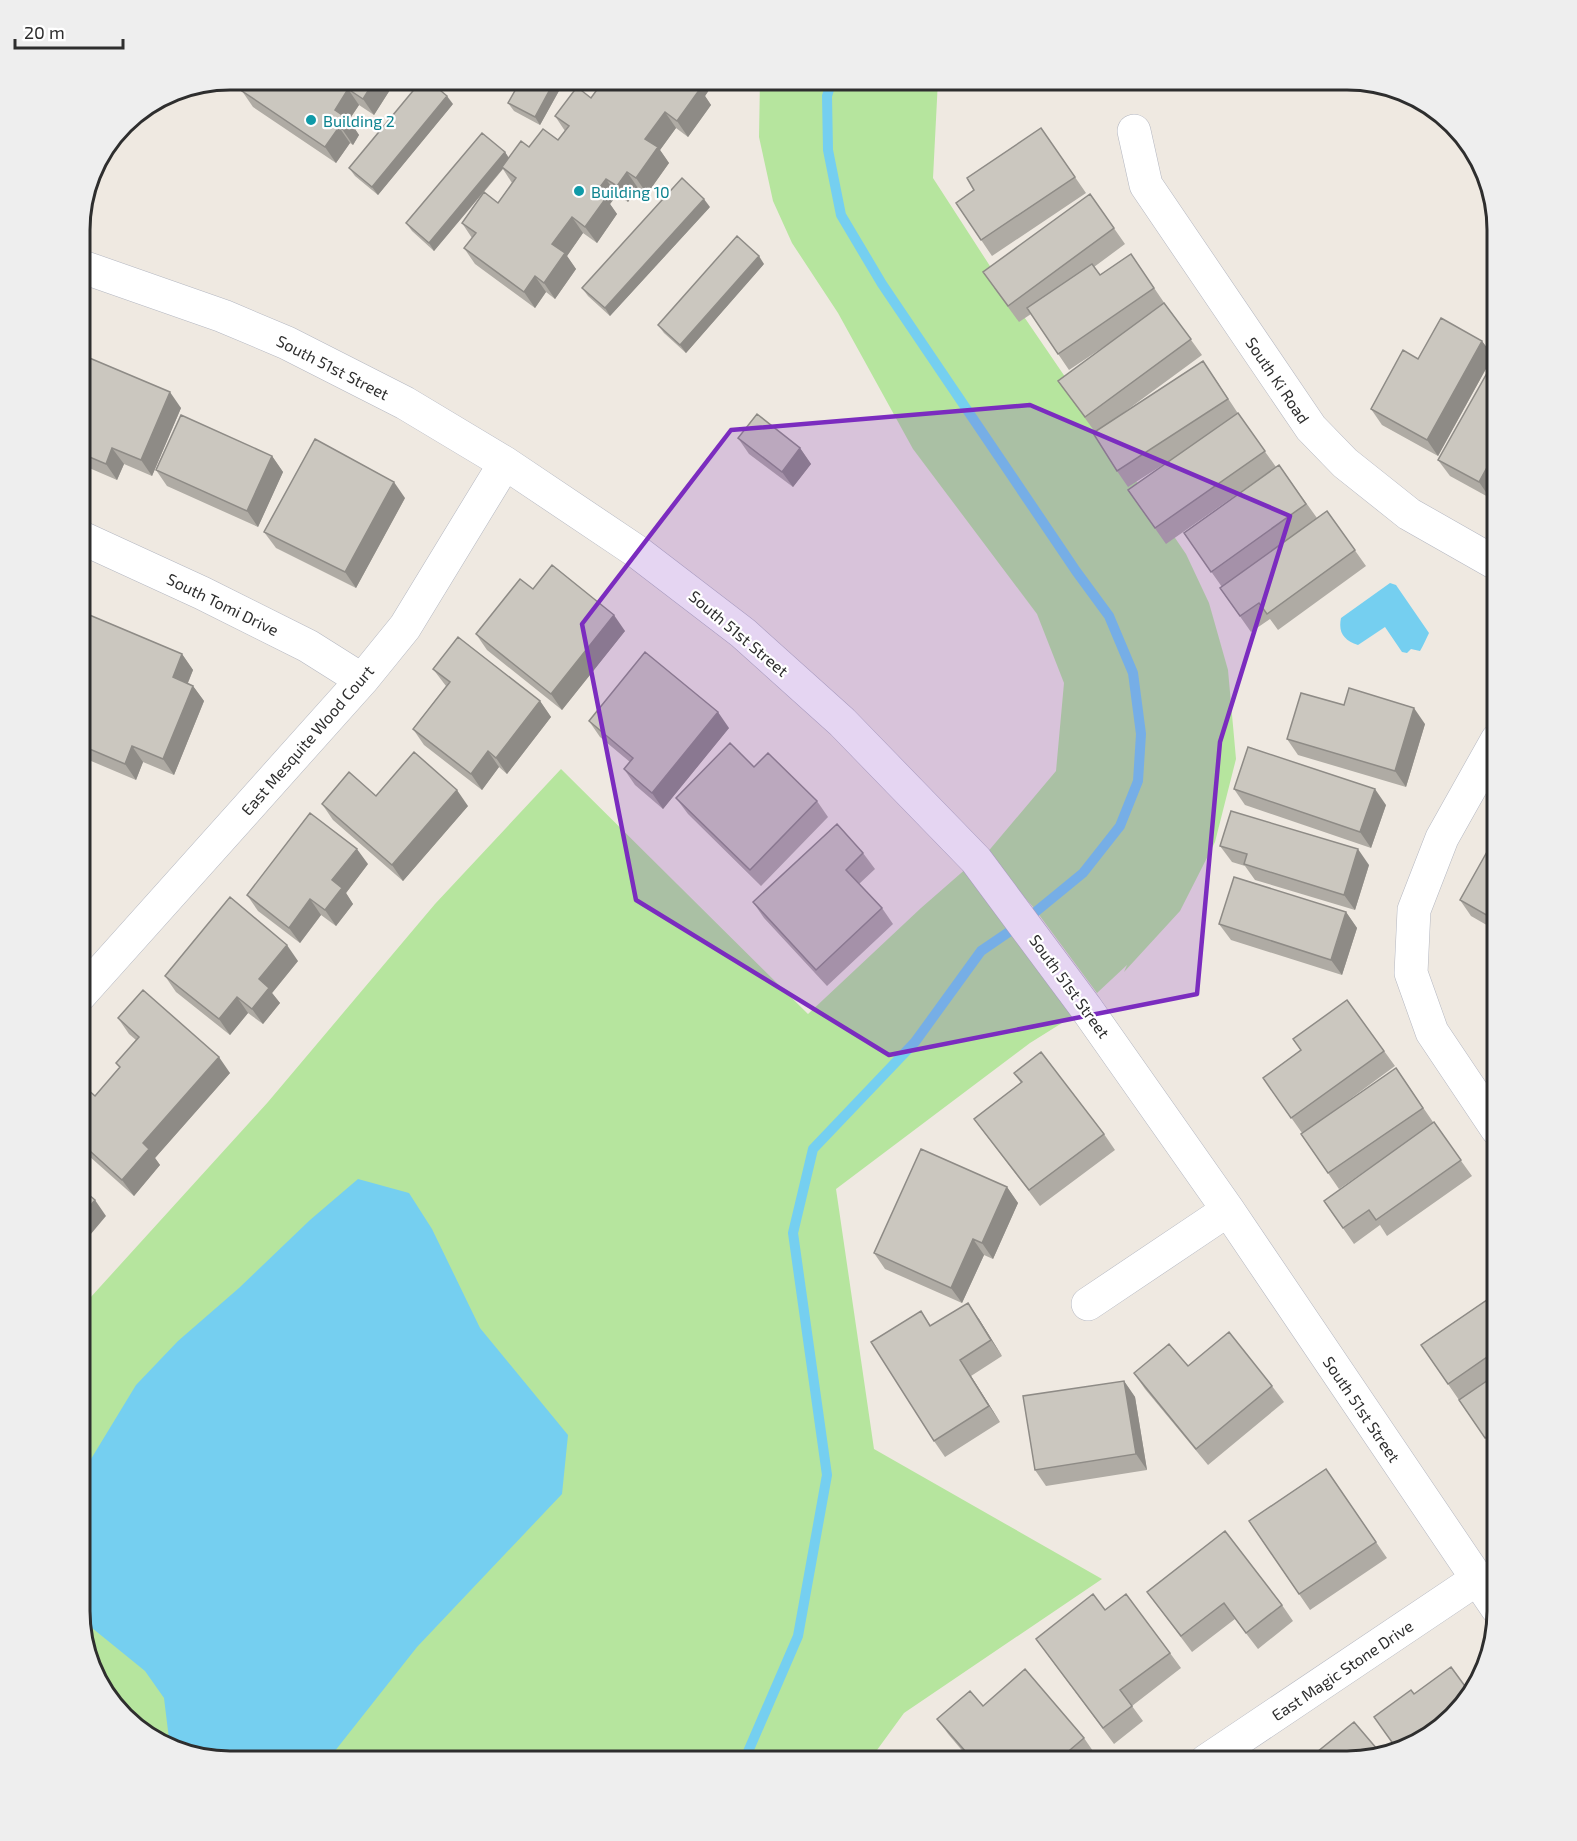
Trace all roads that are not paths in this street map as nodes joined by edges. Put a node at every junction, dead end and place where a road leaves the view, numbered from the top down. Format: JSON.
{"nodes":[{"id":1,"x":1134,"y":131,"type":"dead end"},
{"id":2,"x":90,"y":269,"type":"edge"},
{"id":3,"x":505,"y":463,"type":"junction"},
{"id":4,"x":90,"y":542,"type":"edge"},
{"id":5,"x":1487,"y":558,"type":"edge"},
{"id":6,"x":362,"y":680,"type":"junction"},
{"id":7,"x":1487,"y":759,"type":"edge"},
{"id":8,"x":90,"y":984,"type":"edge"},
{"id":9,"x":1487,"y":1114,"type":"edge"},
{"id":10,"x":1228,"y":1210,"type":"junction"},
{"id":11,"x":1088,"y":1304,"type":"dead end"},
{"id":12,"x":1477,"y":1579,"type":"junction"},
{"id":13,"x":1487,"y":1594,"type":"edge"},
{"id":14,"x":1221,"y":1751,"type":"edge"}],
"edges":[{"from":1,"to":5,"type":"street","name":"South Ki Road"},
{"from":2,"to":3,"type":"street","name":"South 51st Street"},
{"from":3,"to":6,"type":"street","name":"East Mesquite Wood Court"},
{"from":3,"to":10,"type":"street","name":"South 51st Street"},
{"from":4,"to":6,"type":"street","name":"South Tomi Drive"},
{"from":6,"to":8,"type":"street","name":"East Mesquite Wood Court"},
{"from":7,"to":9,"type":"street"},
{"from":10,"to":11,"type":"street"},
{"from":10,"to":12,"type":"street","name":"South 51st Street"},
{"from":12,"to":13,"type":"street","name":"South 51st Street"},
{"from":12,"to":14,"type":"street","name":"East Magic Stone Drive"}]}
